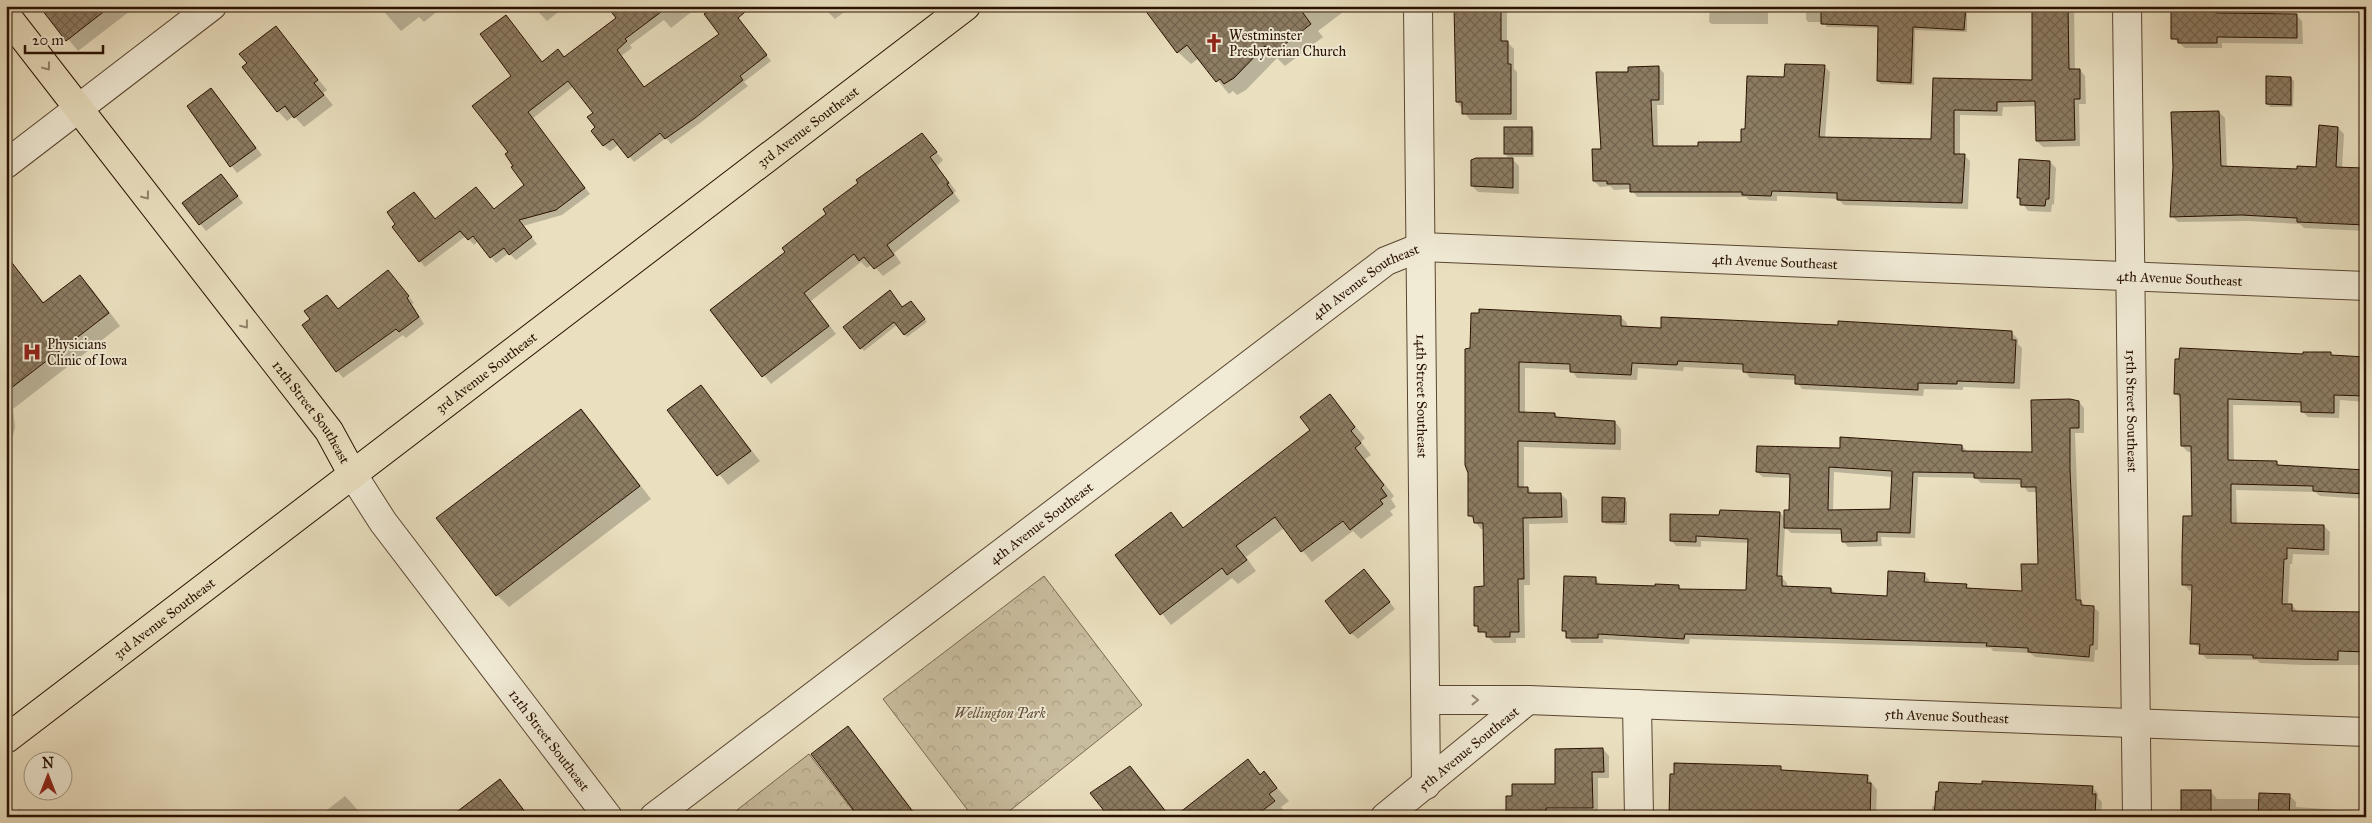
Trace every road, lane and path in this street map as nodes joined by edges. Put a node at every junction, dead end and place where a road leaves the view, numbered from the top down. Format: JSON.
{"nodes":[{"id":1,"x":212,"y":6,"type":"edge"},
{"id":2,"x":966,"y":6,"type":"edge"},
{"id":3,"x":1418,"y":6,"type":"edge"},
{"id":4,"x":2127,"y":6,"type":"edge"},
{"id":5,"x":6,"y":15,"type":"edge"},
{"id":6,"x":78,"y":109,"type":"junction"},
{"id":7,"x":6,"y":164,"type":"edge"},
{"id":8,"x":1421,"y":247,"type":"junction"},
{"id":9,"x":2130,"y":277,"type":"junction"},
{"id":10,"x":2366,"y":286,"type":"edge"},
{"id":11,"x":353,"y":475,"type":"junction"},
{"id":12,"x":1426,"y":700,"type":"junction"},
{"id":13,"x":1528,"y":700,"type":"junction"},
{"id":14,"x":1637,"y":704,"type":"junction"},
{"id":15,"x":2136,"y":723,"type":"junction"},
{"id":16,"x":2366,"y":732,"type":"edge"},
{"id":17,"x":6,"y":739,"type":"edge"},
{"id":18,"x":1426,"y":785,"type":"junction"},
{"id":19,"x":608,"y":817,"type":"edge"},
{"id":20,"x":654,"y":817,"type":"edge"},
{"id":21,"x":1385,"y":817,"type":"edge"},
{"id":22,"x":1639,"y":817,"type":"edge"},
{"id":23,"x":2137,"y":817,"type":"edge"}],
"edges":[{"from":1,"to":6,"type":"street"},
{"from":2,"to":11,"type":"main road","name":"3rd Avenue Southeast"},
{"from":3,"to":8,"type":"street","name":"14th Street Southeast"},
{"from":4,"to":9,"type":"street","name":"15th Street Southeast"},
{"from":5,"to":6,"type":"main road","name":"12th Street Southeast","one_way":true},
{"from":6,"to":7,"type":"street"},
{"from":6,"to":11,"type":"main road","name":"12th Street Southeast","one_way":true},
{"from":8,"to":9,"type":"street","name":"4th Avenue Southeast"},
{"from":8,"to":12,"type":"street","name":"14th Street Southeast"},
{"from":8,"to":20,"type":"street","name":"4th Avenue Southeast"},
{"from":9,"to":10,"type":"street","name":"4th Avenue Southeast"},
{"from":9,"to":15,"type":"street","name":"15th Street Southeast"},
{"from":11,"to":17,"type":"main road","name":"3rd Avenue Southeast"},
{"from":11,"to":19,"type":"street","name":"12th Street Southeast"},
{"from":12,"to":13,"type":"street","name":"5th Avenue Southeast","one_way":true},
{"from":12,"to":18,"type":"street","name":"14th Street Southeast"},
{"from":13,"to":14,"type":"street","name":"5th Avenue Southeast"},
{"from":13,"to":18,"type":"street","name":"5th Avenue Southeast"},
{"from":14,"to":15,"type":"street","name":"5th Avenue Southeast"},
{"from":14,"to":22,"type":"street"},
{"from":15,"to":16,"type":"street","name":"5th Avenue Southeast"},
{"from":15,"to":23,"type":"street","name":"15th Street Southeast"},
{"from":18,"to":21,"type":"street","name":"5th Avenue Southeast"}]}
